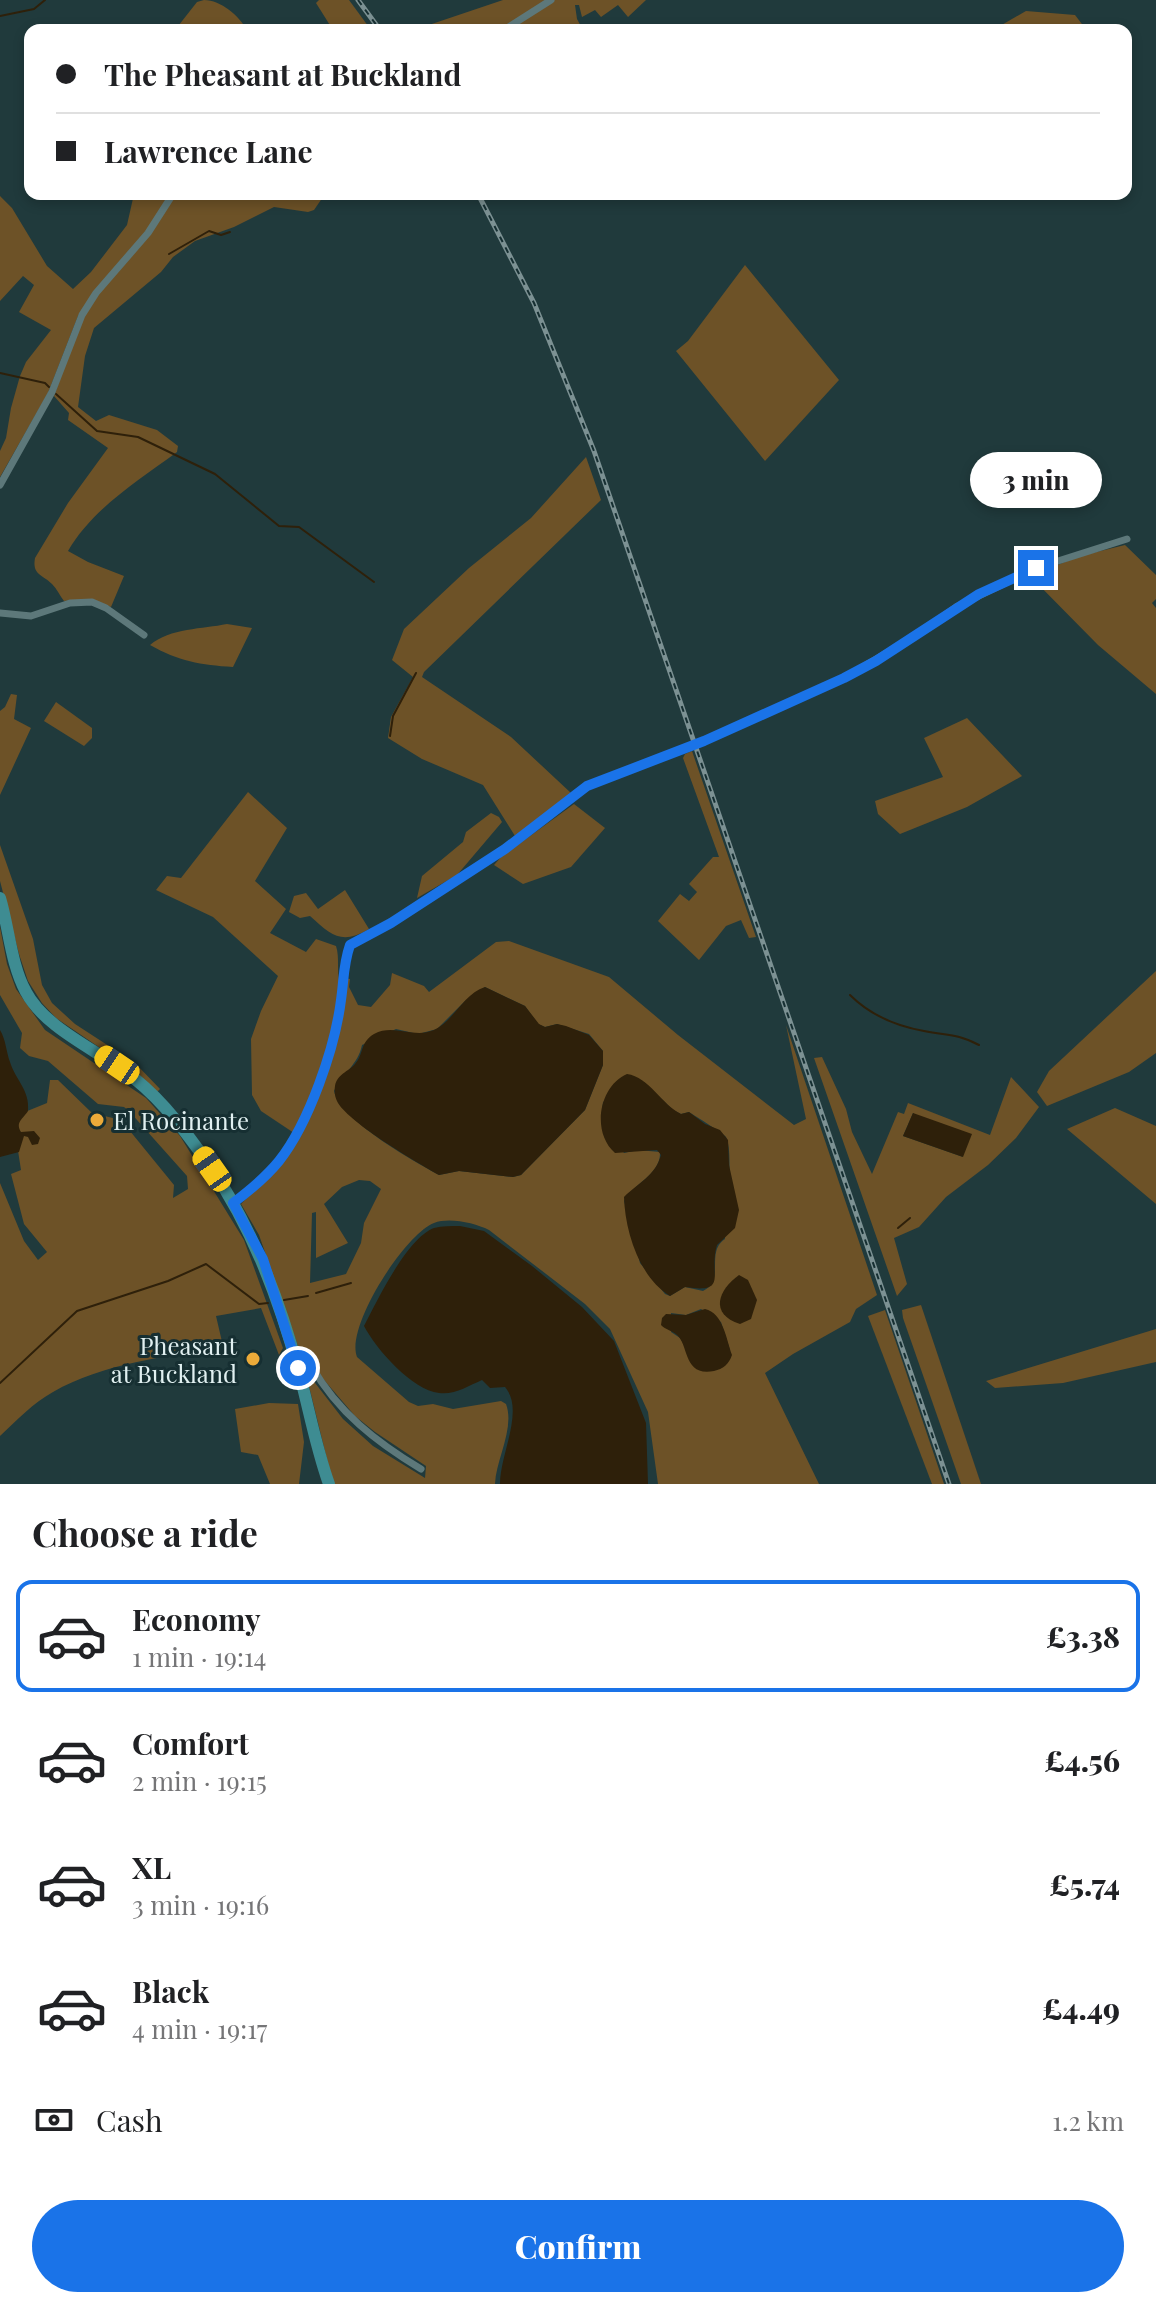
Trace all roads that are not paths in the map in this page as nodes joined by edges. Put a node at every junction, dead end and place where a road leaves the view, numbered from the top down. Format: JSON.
{"nodes":[{"id":1,"x":551,"y":0,"type":"edge"},
{"id":2,"x":513,"y":24,"type":"edge"},
{"id":3,"x":169,"y":200,"type":"edge"},
{"id":4,"x":0,"y":485,"type":"edge"},
{"id":5,"x":1127,"y":539,"type":"dead end"},
{"id":6,"x":0,"y":613,"type":"edge"},
{"id":7,"x":144,"y":635,"type":"dead end"},
{"id":8,"x":0,"y":898,"type":"edge"},
{"id":9,"x":233,"y":1203,"type":"junction"},
{"id":10,"x":298,"y":1368,"type":"junction"},
{"id":11,"x":421,"y":1469,"type":"dead end"},
{"id":12,"x":329,"y":1484,"type":"edge"}],
"edges":[{"from":1,"to":2,"type":"street"},
{"from":3,"to":4,"type":"street"},
{"from":5,"to":9,"type":"street"},
{"from":6,"to":7,"type":"street"},
{"from":8,"to":9,"type":"main road"},
{"from":9,"to":10,"type":"main road"},
{"from":10,"to":11,"type":"street"},
{"from":10,"to":12,"type":"main road"}]}
